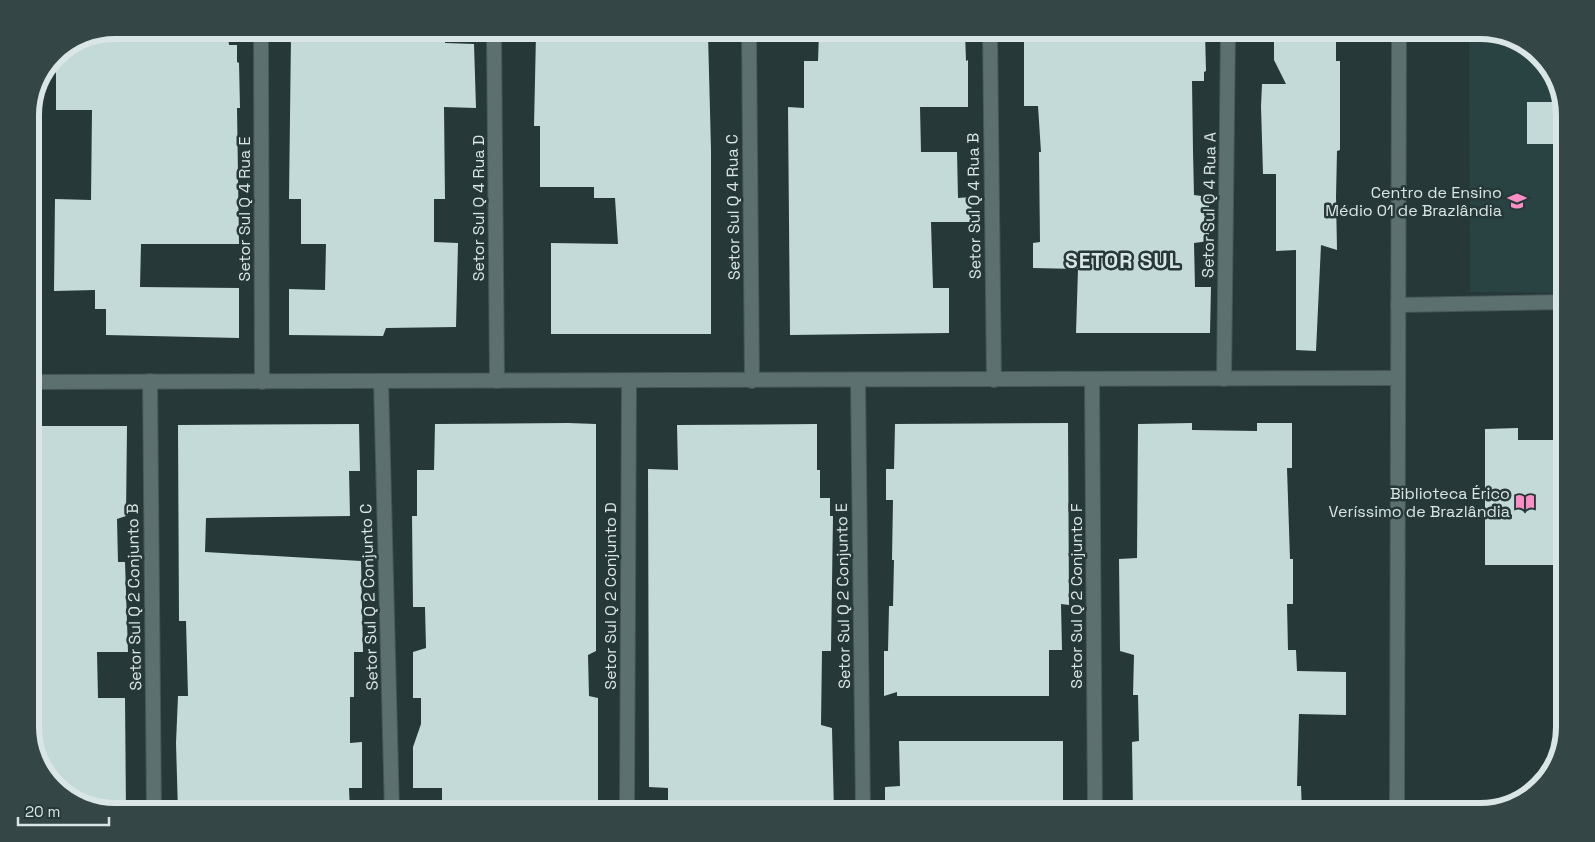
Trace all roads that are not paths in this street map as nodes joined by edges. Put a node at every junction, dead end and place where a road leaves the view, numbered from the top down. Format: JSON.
{"nodes":[{"id":1,"x":261,"y":39,"type":"edge"},
{"id":2,"x":494,"y":39,"type":"edge"},
{"id":3,"x":749,"y":39,"type":"edge"},
{"id":4,"x":990,"y":39,"type":"edge"},
{"id":5,"x":1228,"y":39,"type":"edge"},
{"id":6,"x":1399,"y":39,"type":"edge"},
{"id":7,"x":1556,"y":302,"type":"edge"},
{"id":8,"x":1398,"y":305,"type":"junction"},
{"id":9,"x":1398,"y":378,"type":"junction"},
{"id":10,"x":1224,"y":379,"type":"junction"},
{"id":11,"x":858,"y":380,"type":"junction"},
{"id":12,"x":994,"y":380,"type":"junction"},
{"id":13,"x":1092,"y":380,"type":"junction"},
{"id":14,"x":381,"y":381,"type":"junction"},
{"id":15,"x":497,"y":381,"type":"junction"},
{"id":16,"x":629,"y":381,"type":"junction"},
{"id":17,"x":752,"y":381,"type":"junction"},
{"id":18,"x":39,"y":382,"type":"edge"},
{"id":19,"x":150,"y":382,"type":"junction"},
{"id":20,"x":262,"y":382,"type":"junction"},
{"id":21,"x":154,"y":803,"type":"edge"},
{"id":22,"x":392,"y":803,"type":"edge"},
{"id":23,"x":627,"y":803,"type":"edge"},
{"id":24,"x":863,"y":803,"type":"edge"},
{"id":25,"x":1095,"y":803,"type":"edge"},
{"id":26,"x":1397,"y":803,"type":"edge"}],
"edges":[{"from":1,"to":20,"type":"street","name":"Setor Sul Q 4 Rua E"},
{"from":2,"to":15,"type":"street","name":"Setor Sul Q 4 Rua D"},
{"from":3,"to":17,"type":"street","name":"Setor Sul Q 4 Rua C"},
{"from":4,"to":12,"type":"street","name":"Setor Sul Q 4 Rua B"},
{"from":5,"to":10,"type":"street","name":"Setor Sul Q 4 Rua A"},
{"from":6,"to":8,"type":"street"},
{"from":7,"to":8,"type":"street"},
{"from":8,"to":9,"type":"street"},
{"from":9,"to":10,"type":"street"},
{"from":9,"to":26,"type":"street"},
{"from":10,"to":13,"type":"street"},
{"from":11,"to":12,"type":"street"},
{"from":11,"to":17,"type":"street"},
{"from":11,"to":24,"type":"street","name":"Setor Sul Q 2 Conjunto E"},
{"from":12,"to":13,"type":"street"},
{"from":13,"to":25,"type":"street","name":"Setor Sul Q 2 Conjunto F"},
{"from":14,"to":15,"type":"street"},
{"from":14,"to":20,"type":"street"},
{"from":14,"to":22,"type":"street","name":"Setor Sul Q 2 Conjunto C"},
{"from":15,"to":16,"type":"street"},
{"from":16,"to":17,"type":"street"},
{"from":16,"to":23,"type":"street","name":"Setor Sul Q 2 Conjunto D"},
{"from":18,"to":19,"type":"street"},
{"from":19,"to":20,"type":"street"},
{"from":19,"to":21,"type":"street","name":"Setor Sul Q 2 Conjunto B"}]}
